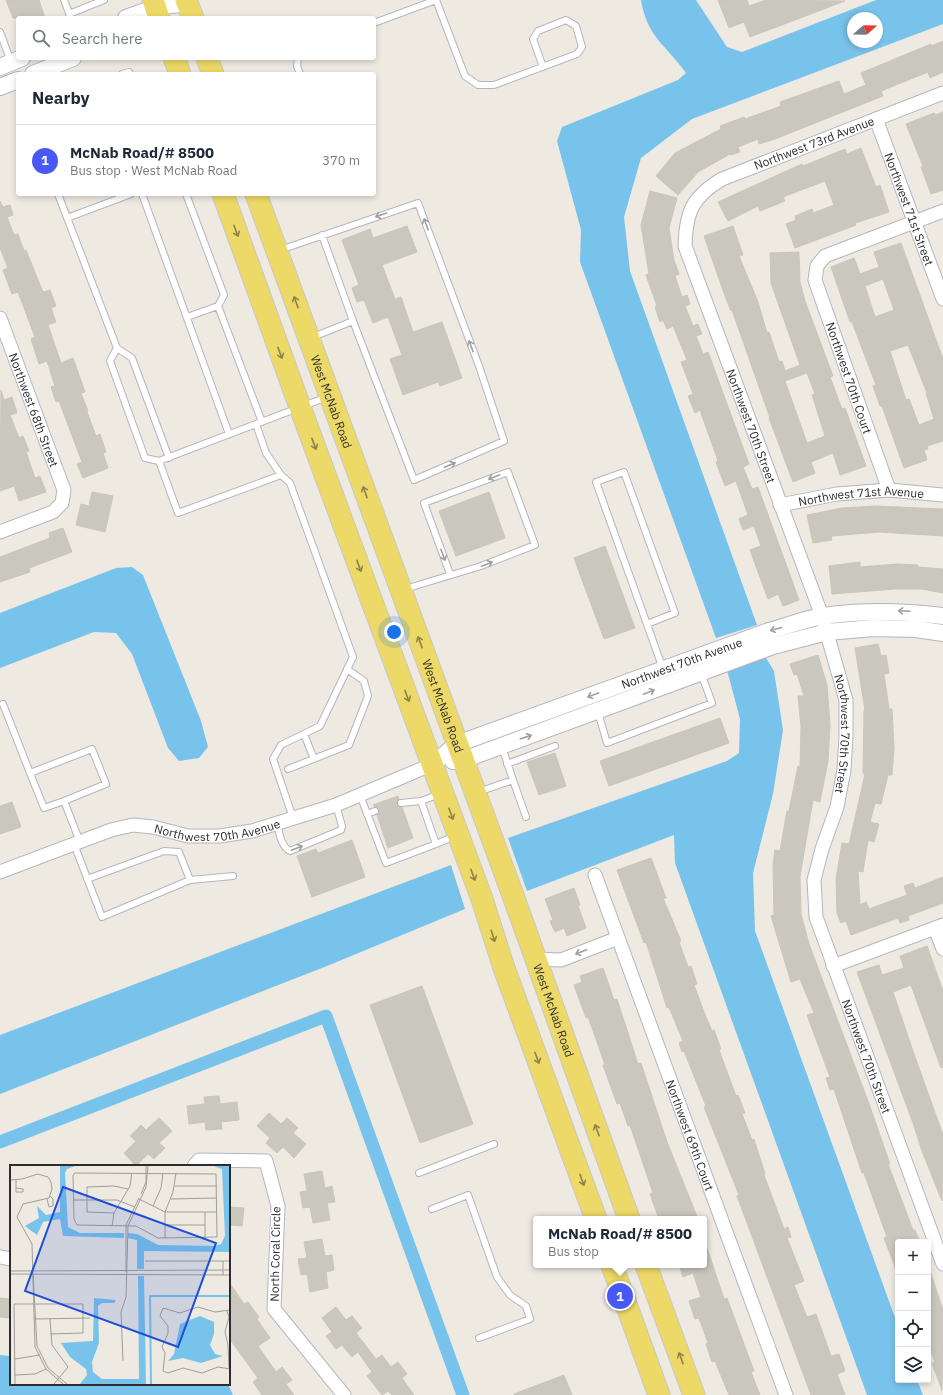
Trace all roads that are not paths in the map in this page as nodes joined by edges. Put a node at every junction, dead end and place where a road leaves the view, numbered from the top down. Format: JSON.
{"nodes":[{"id":1,"x":64,"y":0,"type":"edge"},
{"id":2,"x":104,"y":0,"type":"edge"},
{"id":3,"x":436,"y":0,"type":"edge"},
{"id":4,"x":190,"y":5,"type":"edge"},
{"id":5,"x":159,"y":11,"type":"edge"},
{"id":6,"x":70,"y":16,"type":"edge"},
{"id":7,"x":135,"y":16,"type":"edge"},
{"id":8,"x":376,"y":22,"type":"edge"},
{"id":9,"x":0,"y":32,"type":"edge"},
{"id":10,"x":68,"y":60,"type":"edge"},
{"id":11,"x":175,"y":60,"type":"edge"},
{"id":12,"x":208,"y":60,"type":"edge"},
{"id":13,"x":298,"y":60,"type":"edge"},
{"id":14,"x":11,"y":62,"type":"edge"},
{"id":15,"x":543,"y":67,"type":"junction"},
{"id":16,"x":38,"y":72,"type":"edge"},
{"id":17,"x":179,"y":72,"type":"edge"},
{"id":18,"x":212,"y":72,"type":"edge"},
{"id":19,"x":299,"y":72,"type":"edge"},
{"id":20,"x":16,"y":83,"type":"edge"},
{"id":21,"x":0,"y":87,"type":"edge"},
{"id":22,"x":943,"y":93,"type":"edge"},
{"id":23,"x":876,"y":119,"type":"junction"},
{"id":24,"x":59,"y":196,"type":"edge"},
{"id":25,"x":126,"y":196,"type":"edge"},
{"id":26,"x":143,"y":196,"type":"edge"},
{"id":27,"x":187,"y":196,"type":"edge"},
{"id":28,"x":224,"y":196,"type":"edge"},
{"id":29,"x":257,"y":196,"type":"edge"},
{"id":30,"x":693,"y":206,"type":"joint"},
{"id":31,"x":943,"y":211,"type":"edge"},
{"id":32,"x":67,"y":218,"type":"junction"},
{"id":33,"x":915,"y":222,"type":"junction"},
{"id":34,"x":322,"y":235,"type":"junction"},
{"id":35,"x":277,"y":251,"type":"junction"},
{"id":36,"x":943,"y":299,"type":"edge"},
{"id":37,"x":218,"y":306,"type":"junction"},
{"id":38,"x":187,"y":317,"type":"junction"},
{"id":39,"x":0,"y":318,"type":"edge"},
{"id":40,"x":353,"y":321,"type":"junction"},
{"id":41,"x":309,"y":339,"type":"junction"},
{"id":42,"x":117,"y":348,"type":"junction"},
{"id":43,"x":330,"y":396,"type":"junction"},
{"id":44,"x":300,"y":407,"type":"junction"},
{"id":45,"x":259,"y":423,"type":"junction"},
{"id":46,"x":229,"y":434,"type":"junction"},
{"id":47,"x":169,"y":458,"type":"junction"},
{"id":48,"x":159,"y":461,"type":"junction"},
{"id":49,"x":281,"y":475,"type":"junction"},
{"id":50,"x":889,"y":490,"type":"junction"},
{"id":51,"x":943,"y":495,"type":"edge"},
{"id":52,"x":780,"y":505,"type":"junction"},
{"id":53,"x":0,"y":532,"type":"edge"},
{"id":54,"x":450,"y":574,"type":"junction"},
{"id":55,"x":402,"y":591,"type":"junction"},
{"id":56,"x":822,"y":616,"type":"junction"},
{"id":57,"x":943,"y":616,"type":"edge"},
{"id":58,"x":647,"y":624,"type":"junction"},
{"id":59,"x":827,"y":632,"type":"junction"},
{"id":60,"x":943,"y":633,"type":"edge"},
{"id":61,"x":699,"y":665,"type":"junction"},
{"id":62,"x":347,"y":669,"type":"junction"},
{"id":63,"x":663,"y":669,"type":"junction"},
{"id":64,"x":4,"y":704,"type":"dead end"},
{"id":65,"x":598,"y":712,"type":"junction"},
{"id":66,"x":304,"y":734,"type":"junction"},
{"id":67,"x":502,"y":745,"type":"junction"},
{"id":68,"x":555,"y":746,"type":"dead end"},
{"id":69,"x":460,"y":752,"type":"junction"},
{"id":70,"x":314,"y":759,"type":"junction"},
{"id":71,"x":433,"y":764,"type":"junction"},
{"id":72,"x":507,"y":764,"type":"junction"},
{"id":73,"x":288,"y":769,"type":"dead end"},
{"id":74,"x":30,"y":773,"type":"junction"},
{"id":75,"x":513,"y":780,"type":"junction"},
{"id":76,"x":443,"y":793,"type":"junction"},
{"id":77,"x":475,"y":793,"type":"junction"},
{"id":78,"x":360,"y":794,"type":"junction"},
{"id":79,"x":64,"y":801,"type":"junction"},
{"id":80,"x":421,"y":801,"type":"junction"},
{"id":81,"x":401,"y":803,"type":"dead end"},
{"id":82,"x":336,"y":805,"type":"junction"},
{"id":83,"x":375,"y":811,"type":"dead end"},
{"id":84,"x":367,"y":814,"type":"junction"},
{"id":85,"x":526,"y":817,"type":"dead end"},
{"id":86,"x":293,"y":818,"type":"junction"},
{"id":87,"x":277,"y":823,"type":"junction"},
{"id":88,"x":77,"y":843,"type":"junction"},
{"id":89,"x":461,"y":843,"type":"junction"},
{"id":90,"x":436,"y":844,"type":"junction"},
{"id":91,"x":0,"y":872,"type":"edge"},
{"id":92,"x":595,"y":875,"type":"dead end"},
{"id":93,"x":233,"y":876,"type":"dead end"},
{"id":94,"x":87,"y":879,"type":"junction"},
{"id":95,"x":190,"y":880,"type":"junction"},
{"id":96,"x":939,"y":926,"type":"edge"},
{"id":97,"x":618,"y":938,"type":"junction"},
{"id":98,"x":943,"y":949,"type":"edge"},
{"id":99,"x":535,"y":958,"type":"junction"},
{"id":100,"x":833,"y":966,"type":"junction"},
{"id":101,"x":494,"y":1144,"type":"dead end"},
{"id":102,"x":195,"y":1165,"type":"edge"},
{"id":103,"x":419,"y":1173,"type":"dead end"},
{"id":104,"x":432,"y":1209,"type":"dead end"},
{"id":105,"x":595,"y":1216,"type":"edge"},
{"id":106,"x":628,"y":1216,"type":"edge"},
{"id":107,"x":0,"y":1257,"type":"edge"},
{"id":108,"x":10,"y":1259,"type":"edge"},
{"id":109,"x":943,"y":1264,"type":"edge"},
{"id":110,"x":613,"y":1268,"type":"edge"},
{"id":111,"x":647,"y":1268,"type":"edge"},
{"id":112,"x":479,"y":1338,"type":"dead end"},
{"id":113,"x":344,"y":1395,"type":"edge"},
{"id":114,"x":659,"y":1395,"type":"edge"},
{"id":115,"x":694,"y":1395,"type":"edge"},
{"id":116,"x":786,"y":1395,"type":"edge"}],
"edges":[{"from":1,"to":6,"type":"lane"},
{"from":2,"to":6,"type":"lane"},
{"from":3,"to":8,"type":"lane"},
{"from":3,"to":15,"type":"lane"},
{"from":4,"to":5,"type":"street"},
{"from":5,"to":7,"type":"street"},
{"from":9,"to":14,"type":"lane"},
{"from":10,"to":16,"type":"street"},
{"from":11,"to":17,"type":"main road"},
{"from":12,"to":18,"type":"main road"},
{"from":13,"to":19,"type":"lane"},
{"from":15,"to":15,"type":"lane"},
{"from":20,"to":21,"type":"street"},
{"from":22,"to":23,"type":"street","name":"Northwest 73rd Avenue"},
{"from":23,"to":30,"type":"street","name":"Northwest 73rd Avenue"},
{"from":23,"to":33,"type":"street","name":"Northwest 71st Street"},
{"from":24,"to":32,"type":"lane"},
{"from":25,"to":32,"type":"lane"},
{"from":26,"to":38,"type":"lane"},
{"from":27,"to":37,"type":"lane"},
{"from":28,"to":44,"type":"main road","one_way":true},
{"from":29,"to":35,"type":"main road","name":"West McNab Road"},
{"from":30,"to":52,"type":"street","name":"Northwest 70th Street"},
{"from":31,"to":33,"type":"street"},
{"from":32,"to":42,"type":"lane"},
{"from":33,"to":36,"type":"street","name":"Northwest 71st Street"},
{"from":33,"to":50,"type":"street","name":"Northwest 70th Court"},
{"from":34,"to":35,"type":"lane"},
{"from":34,"to":40,"type":"lane"},
{"from":40,"to":34,"type":"lane","one_way":true},
{"from":41,"to":35,"type":"main road","name":"West McNab Road","one_way":true},
{"from":37,"to":38,"type":"lane"},
{"from":37,"to":45,"type":"lane"},
{"from":38,"to":46,"type":"lane"},
{"from":39,"to":53,"type":"street","name":"Northwest 68th Street"},
{"from":40,"to":41,"type":"lane"},
{"from":41,"to":43,"type":"main road","name":"West McNab Road"},
{"from":42,"to":47,"type":"lane"},
{"from":42,"to":48,"type":"lane"},
{"from":43,"to":44,"type":"lane"},
{"from":55,"to":43,"type":"main road","name":"West McNab Road","one_way":true},
{"from":44,"to":45,"type":"lane"},
{"from":44,"to":71,"type":"main road","one_way":true},
{"from":45,"to":46,"type":"lane"},
{"from":45,"to":49,"type":"lane"},
{"from":46,"to":47,"type":"lane"},
{"from":47,"to":48,"type":"lane"},
{"from":48,"to":49,"type":"lane"},
{"from":49,"to":62,"type":"lane"},
{"from":50,"to":51,"type":"street","name":"Northwest 71st Avenue"},
{"from":50,"to":52,"type":"street","name":"Northwest 71st Avenue"},
{"from":52,"to":56,"type":"street","name":"Northwest 70th Street"},
{"from":54,"to":54,"type":"lane","one_way":true},
{"from":54,"to":55,"type":"lane"},
{"from":69,"to":55,"type":"main road","name":"West McNab Road","one_way":true},
{"from":57,"to":56,"type":"street","name":"Northwest 70th Avenue","one_way":true},
{"from":56,"to":59,"type":"street","name":"Northwest 70th Street"},
{"from":56,"to":61,"type":"street","name":"Northwest 70th Avenue","one_way":true},
{"from":58,"to":58,"type":"lane"},
{"from":58,"to":63,"type":"lane"},
{"from":59,"to":60,"type":"street","name":"Northwest 70th Avenue"},
{"from":59,"to":61,"type":"street","name":"Northwest 70th Avenue"},
{"from":59,"to":100,"type":"street","name":"Northwest 70th Street"},
{"from":61,"to":63,"type":"street","name":"Northwest 70th Avenue"},
{"from":65,"to":61,"type":"street","name":"Northwest 70th Avenue","one_way":true},
{"from":61,"to":65,"type":"lane"},
{"from":62,"to":66,"type":"lane"},
{"from":62,"to":70,"type":"lane"},
{"from":63,"to":69,"type":"street","name":"Northwest 70th Avenue","one_way":true},
{"from":64,"to":74,"type":"lane"},
{"from":67,"to":65,"type":"street","name":"Northwest 70th Avenue","one_way":true},
{"from":66,"to":70,"type":"lane"},
{"from":66,"to":86,"type":"lane"},
{"from":67,"to":69,"type":"street","name":"Northwest 70th Avenue"},
{"from":67,"to":72,"type":"lane"},
{"from":68,"to":72,"type":"lane"},
{"from":69,"to":71,"type":"street","name":"Northwest 70th Avenue"},
{"from":69,"to":77,"type":"main road","name":"West McNab Road"},
{"from":70,"to":73,"type":"lane"},
{"from":71,"to":76,"type":"main road"},
{"from":71,"to":78,"type":"street","name":"Northwest 70th Avenue"},
{"from":72,"to":75,"type":"lane"},
{"from":74,"to":79,"type":"lane"},
{"from":74,"to":79,"type":"lane"},
{"from":75,"to":77,"type":"lane"},
{"from":75,"to":85,"type":"lane"},
{"from":76,"to":80,"type":"lane"},
{"from":76,"to":89,"type":"main road","one_way":true},
{"from":77,"to":99,"type":"main road","name":"West McNab Road"},
{"from":78,"to":82,"type":"street","name":"Northwest 70th Avenue"},
{"from":78,"to":84,"type":"lane"},
{"from":79,"to":88,"type":"lane"},
{"from":80,"to":81,"type":"lane"},
{"from":80,"to":90,"type":"lane"},
{"from":82,"to":86,"type":"street","name":"Northwest 70th Avenue"},
{"from":87,"to":82,"type":"lane","one_way":true},
{"from":83,"to":84,"type":"lane"},
{"from":84,"to":90,"type":"lane"},
{"from":86,"to":87,"type":"street","name":"Northwest 70th Avenue"},
{"from":87,"to":88,"type":"street","name":"Northwest 70th Avenue"},
{"from":88,"to":91,"type":"street","name":"Northwest 70th Avenue"},
{"from":88,"to":94,"type":"lane"},
{"from":89,"to":90,"type":"lane"},
{"from":89,"to":105,"type":"main road","one_way":true},
{"from":92,"to":97,"type":"street","name":"Northwest 69th Court"},
{"from":93,"to":95,"type":"lane"},
{"from":94,"to":95,"type":"lane"},
{"from":94,"to":95,"type":"lane"},
{"from":96,"to":98,"type":"street"},
{"from":96,"to":100,"type":"street"},
{"from":97,"to":99,"type":"street","one_way":true},
{"from":97,"to":116,"type":"street","name":"Northwest 69th Court"},
{"from":106,"to":99,"type":"main road","name":"West McNab Road","one_way":true},
{"from":100,"to":109,"type":"street","name":"Northwest 70th Street"},
{"from":101,"to":103,"type":"lane"},
{"from":102,"to":113,"type":"street","name":"North Coral Circle"},
{"from":104,"to":112,"type":"lane"},
{"from":107,"to":108,"type":"street"},
{"from":110,"to":114,"type":"main road"},
{"from":115,"to":111,"type":"main road","one_way":true}]}
